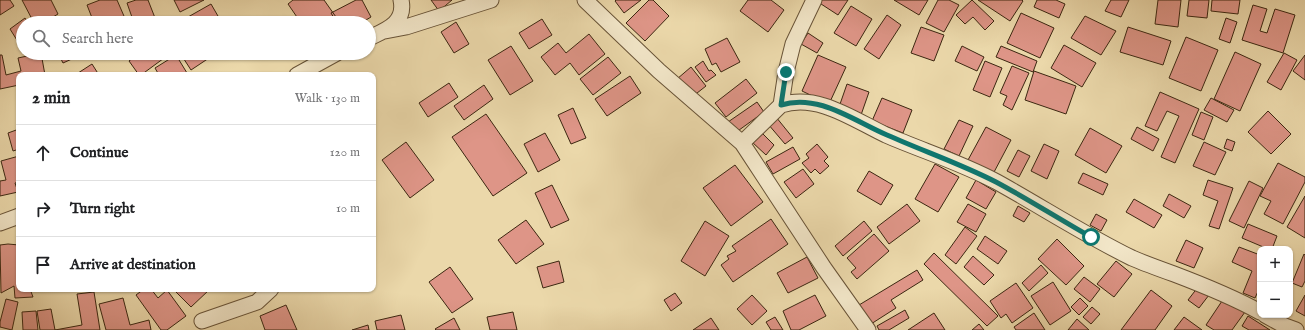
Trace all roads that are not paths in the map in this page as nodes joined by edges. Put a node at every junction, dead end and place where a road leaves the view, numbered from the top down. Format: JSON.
{"nodes":[{"id":1,"x":401,"y":0,"type":"edge"},
{"id":2,"x":491,"y":0,"type":"edge"},
{"id":3,"x":585,"y":0,"type":"edge"},
{"id":4,"x":814,"y":0,"type":"edge"},
{"id":5,"x":385,"y":31,"type":"junction"},
{"id":6,"x":376,"y":35,"type":"edge"},
{"id":7,"x":324,"y":60,"type":"edge"},
{"id":8,"x":302,"y":72,"type":"edge"},
{"id":9,"x":781,"y":105,"type":"junction"},
{"id":10,"x":742,"y":143,"type":"junction"},
{"id":11,"x":16,"y":217,"type":"edge"},
{"id":12,"x":0,"y":223,"type":"edge"},
{"id":13,"x":268,"y":292,"type":"edge"},
{"id":14,"x":1257,"y":310,"type":"edge"},
{"id":15,"x":1270,"y":318,"type":"edge"},
{"id":16,"x":202,"y":321,"type":"dead end"},
{"id":17,"x":868,"y":330,"type":"edge"},
{"id":18,"x":1296,"y":330,"type":"edge"}],
"edges":[{"from":1,"to":5,"type":"street"},
{"from":2,"to":5,"type":"street"},
{"from":3,"to":10,"type":"street"},
{"from":4,"to":9,"type":"street"},
{"from":5,"to":6,"type":"street"},
{"from":7,"to":8,"type":"street"},
{"from":9,"to":10,"type":"street"},
{"from":9,"to":14,"type":"street"},
{"from":10,"to":17,"type":"street"},
{"from":11,"to":12,"type":"street"},
{"from":13,"to":16,"type":"street"},
{"from":15,"to":18,"type":"street"}]}
